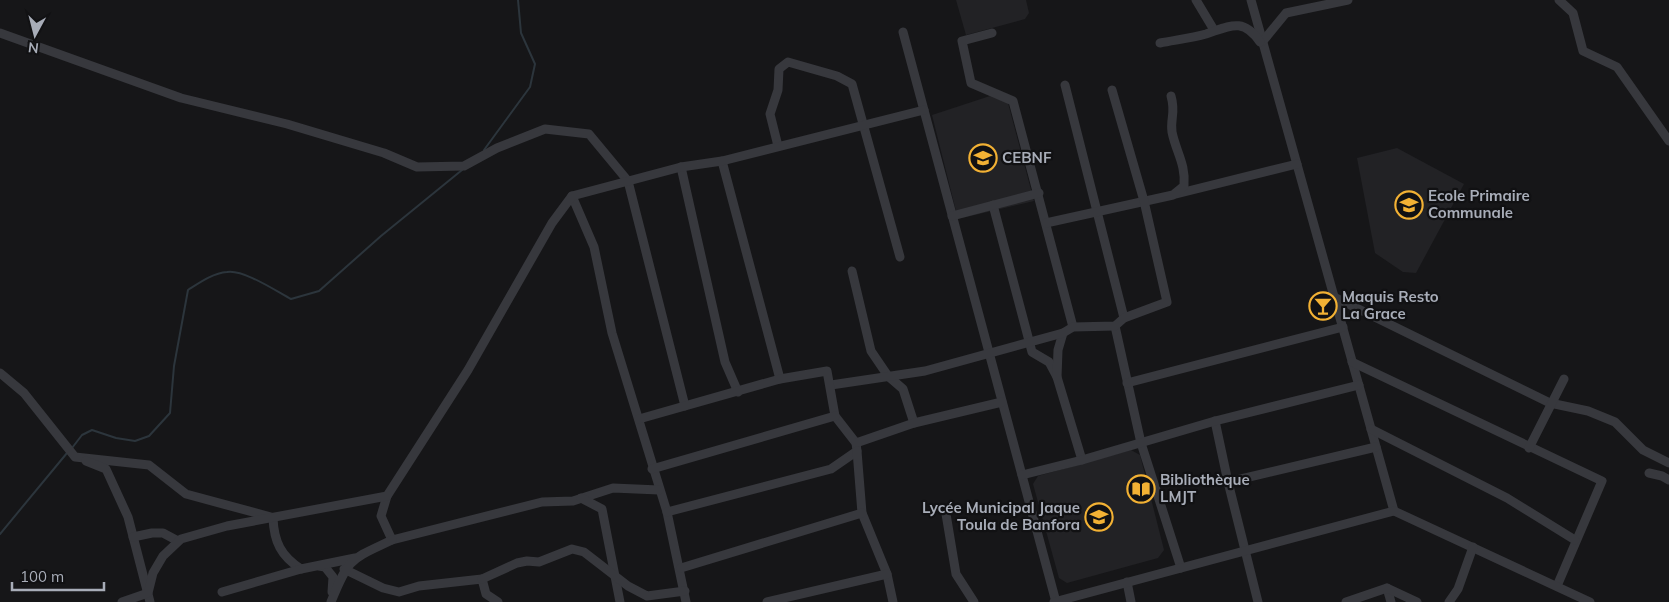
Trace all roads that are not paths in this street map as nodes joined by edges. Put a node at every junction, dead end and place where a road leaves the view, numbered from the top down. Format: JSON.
{"nodes":[{"id":1,"x":1196,"y":0,"type":"edge"},
{"id":2,"x":1251,"y":0,"type":"edge"},
{"id":3,"x":1302,"y":0,"type":"edge"},
{"id":4,"x":1348,"y":0,"type":"edge"},
{"id":5,"x":1559,"y":0,"type":"edge"},
{"id":6,"x":1286,"y":13,"type":"junction"},
{"id":7,"x":1214,"y":30,"type":"junction"},
{"id":8,"x":903,"y":32,"type":"dead end"},
{"id":9,"x":0,"y":33,"type":"edge"},
{"id":10,"x":992,"y":33,"type":"dead end"},
{"id":11,"x":1160,"y":43,"type":"dead end"},
{"id":12,"x":1264,"y":45,"type":"junction"},
{"id":13,"x":1065,"y":85,"type":"dead end"},
{"id":14,"x":1112,"y":90,"type":"dead end"},
{"id":15,"x":1171,"y":96,"type":"dead end"},
{"id":16,"x":924,"y":110,"type":"junction"},
{"id":17,"x":862,"y":126,"type":"junction"},
{"id":18,"x":1669,"y":141,"type":"edge"},
{"id":19,"x":778,"y":146,"type":"junction"},
{"id":20,"x":722,"y":161,"type":"junction"},
{"id":21,"x":1297,"y":164,"type":"junction"},
{"id":22,"x":681,"y":167,"type":"junction"},
{"id":23,"x":628,"y":181,"type":"junction"},
{"id":24,"x":1039,"y":193,"type":"junction"},
{"id":25,"x":1173,"y":195,"type":"junction"},
{"id":26,"x":572,"y":196,"type":"junction"},
{"id":27,"x":1144,"y":201,"type":"junction"},
{"id":28,"x":993,"y":205,"type":"junction"},
{"id":29,"x":1097,"y":212,"type":"junction"},
{"id":30,"x":952,"y":216,"type":"junction"},
{"id":31,"x":1046,"y":223,"type":"junction"},
{"id":32,"x":900,"y":257,"type":"dead end"},
{"id":33,"x":852,"y":270,"type":"dead end"},
{"id":34,"x":1334,"y":297,"type":"junction"},
{"id":35,"x":1124,"y":318,"type":"junction"},
{"id":36,"x":1115,"y":326,"type":"junction"},
{"id":37,"x":1073,"y":327,"type":"junction"},
{"id":38,"x":1343,"y":328,"type":"junction"},
{"id":39,"x":1063,"y":333,"type":"junction"},
{"id":40,"x":1029,"y":342,"type":"junction"},
{"id":41,"x":988,"y":354,"type":"junction"},
{"id":42,"x":1352,"y":362,"type":"junction"},
{"id":43,"x":0,"y":373,"type":"edge"},
{"id":44,"x":888,"y":376,"type":"junction"},
{"id":45,"x":1057,"y":377,"type":"junction"},
{"id":46,"x":780,"y":379,"type":"junction"},
{"id":47,"x":1564,"y":379,"type":"dead end"},
{"id":48,"x":1127,"y":383,"type":"junction"},
{"id":49,"x":831,"y":385,"type":"junction"},
{"id":50,"x":1359,"y":385,"type":"junction"},
{"id":51,"x":738,"y":392,"type":"junction"},
{"id":52,"x":1002,"y":402,"type":"junction"},
{"id":53,"x":1550,"y":403,"type":"junction"},
{"id":54,"x":685,"y":406,"type":"junction"},
{"id":55,"x":835,"y":416,"type":"junction"},
{"id":56,"x":639,"y":419,"type":"junction"},
{"id":57,"x":1215,"y":421,"type":"junction"},
{"id":58,"x":914,"y":423,"type":"junction"},
{"id":59,"x":1371,"y":429,"type":"junction"},
{"id":60,"x":1141,"y":443,"type":"junction"},
{"id":61,"x":856,"y":447,"type":"junction"},
{"id":62,"x":1376,"y":447,"type":"junction"},
{"id":63,"x":1529,"y":448,"type":"junction"},
{"id":64,"x":75,"y":457,"type":"junction"},
{"id":65,"x":1082,"y":460,"type":"junction"},
{"id":66,"x":1669,"y":463,"type":"edge"},
{"id":67,"x":652,"y":469,"type":"junction"},
{"id":68,"x":1649,"y":472,"type":"dead end"},
{"id":69,"x":1022,"y":475,"type":"junction"},
{"id":70,"x":1669,"y":480,"type":"edge"},
{"id":71,"x":1228,"y":482,"type":"junction"},
{"id":72,"x":659,"y":490,"type":"junction"},
{"id":73,"x":387,"y":496,"type":"junction"},
{"id":74,"x":581,"y":498,"type":"junction"},
{"id":75,"x":1394,"y":511,"type":"junction"},
{"id":76,"x":667,"y":512,"type":"junction"},
{"id":77,"x":862,"y":513,"type":"junction"},
{"id":78,"x":946,"y":514,"type":"dead end"},
{"id":79,"x":273,"y":518,"type":"junction"},
{"id":80,"x":133,"y":537,"type":"junction"},
{"id":81,"x":392,"y":540,"type":"junction"},
{"id":82,"x":1575,"y":540,"type":"junction"},
{"id":83,"x":178,"y":542,"type":"junction"},
{"id":84,"x":1473,"y":547,"type":"junction"},
{"id":85,"x":1246,"y":550,"type":"junction"},
{"id":86,"x":355,"y":558,"type":"junction"},
{"id":87,"x":318,"y":566,"type":"junction"},
{"id":88,"x":680,"y":568,"type":"junction"},
{"id":89,"x":1181,"y":568,"type":"junction"},
{"id":90,"x":301,"y":569,"type":"junction"},
{"id":91,"x":344,"y":569,"type":"junction"},
{"id":92,"x":615,"y":574,"type":"junction"},
{"id":93,"x":887,"y":574,"type":"junction"},
{"id":94,"x":482,"y":579,"type":"junction"},
{"id":95,"x":1127,"y":582,"type":"junction"},
{"id":96,"x":1557,"y":586,"type":"junction"},
{"id":97,"x":1387,"y":588,"type":"junction"},
{"id":98,"x":685,"y":591,"type":"junction"},
{"id":99,"x":222,"y":592,"type":"dead end"},
{"id":100,"x":149,"y":597,"type":"edge"},
{"id":101,"x":1586,"y":601,"type":"edge"},
{"id":102,"x":122,"y":602,"type":"edge"},
{"id":103,"x":331,"y":602,"type":"edge"},
{"id":104,"x":498,"y":602,"type":"edge"},
{"id":105,"x":620,"y":602,"type":"edge"},
{"id":106,"x":686,"y":602,"type":"edge"},
{"id":107,"x":767,"y":602,"type":"edge"},
{"id":108,"x":893,"y":602,"type":"edge"},
{"id":109,"x":974,"y":602,"type":"edge"},
{"id":110,"x":1055,"y":602,"type":"edge"},
{"id":111,"x":1131,"y":602,"type":"edge"},
{"id":112,"x":1258,"y":602,"type":"edge"},
{"id":113,"x":1346,"y":602,"type":"edge"},
{"id":114,"x":1391,"y":602,"type":"edge"},
{"id":115,"x":1417,"y":602,"type":"edge"},
{"id":116,"x":1449,"y":602,"type":"edge"}],
"edges":[{"from":1,"to":7,"type":"street"},
{"from":2,"to":12,"type":"street"},
{"from":3,"to":6,"type":"street"},
{"from":4,"to":6,"type":"street"},
{"from":5,"to":18,"type":"street"},
{"from":6,"to":12,"type":"street"},
{"from":7,"to":11,"type":"street"},
{"from":7,"to":12,"type":"street"},
{"from":8,"to":16,"type":"street"},
{"from":9,"to":23,"type":"street"},
{"from":10,"to":24,"type":"street"},
{"from":12,"to":21,"type":"street"},
{"from":13,"to":29,"type":"street"},
{"from":14,"to":27,"type":"street"},
{"from":15,"to":25,"type":"street"},
{"from":16,"to":17,"type":"street"},
{"from":16,"to":30,"type":"street"},
{"from":17,"to":19,"type":"street"},
{"from":17,"to":19,"type":"street"},
{"from":17,"to":32,"type":"street"},
{"from":19,"to":20,"type":"street"},
{"from":20,"to":22,"type":"street"},
{"from":20,"to":46,"type":"street"},
{"from":21,"to":25,"type":"street"},
{"from":21,"to":34,"type":"street"},
{"from":22,"to":23,"type":"street"},
{"from":22,"to":51,"type":"street"},
{"from":23,"to":26,"type":"street"},
{"from":23,"to":54,"type":"street"},
{"from":24,"to":28,"type":"street"},
{"from":24,"to":31,"type":"street"},
{"from":25,"to":27,"type":"street"},
{"from":26,"to":56,"type":"street"},
{"from":26,"to":73,"type":"street"},
{"from":27,"to":29,"type":"street"},
{"from":27,"to":35,"type":"street"},
{"from":28,"to":30,"type":"street"},
{"from":28,"to":40,"type":"street"},
{"from":29,"to":31,"type":"street"},
{"from":29,"to":35,"type":"street"},
{"from":30,"to":41,"type":"street"},
{"from":31,"to":37,"type":"street"},
{"from":33,"to":44,"type":"street"},
{"from":34,"to":38,"type":"street"},
{"from":34,"to":53,"type":"street"},
{"from":35,"to":36,"type":"street"},
{"from":36,"to":37,"type":"street"},
{"from":36,"to":48,"type":"street"},
{"from":37,"to":39,"type":"street"},
{"from":38,"to":42,"type":"street"},
{"from":38,"to":48,"type":"street"},
{"from":39,"to":40,"type":"street"},
{"from":39,"to":45,"type":"street"},
{"from":40,"to":41,"type":"street"},
{"from":40,"to":45,"type":"street"},
{"from":41,"to":44,"type":"street"},
{"from":41,"to":52,"type":"street"},
{"from":42,"to":50,"type":"street"},
{"from":42,"to":63,"type":"street"},
{"from":43,"to":64,"type":"street"},
{"from":44,"to":49,"type":"street"},
{"from":44,"to":58,"type":"street"},
{"from":45,"to":65,"type":"street"},
{"from":46,"to":49,"type":"street"},
{"from":46,"to":51,"type":"street"},
{"from":47,"to":53,"type":"street"},
{"from":48,"to":60,"type":"street"},
{"from":49,"to":55,"type":"street"},
{"from":50,"to":57,"type":"street"},
{"from":50,"to":59,"type":"street"},
{"from":51,"to":54,"type":"street"},
{"from":52,"to":58,"type":"street"},
{"from":52,"to":69,"type":"street"},
{"from":53,"to":63,"type":"street"},
{"from":53,"to":66,"type":"street"},
{"from":54,"to":56,"type":"street"},
{"from":55,"to":61,"type":"street"},
{"from":55,"to":67,"type":"street"},
{"from":56,"to":67,"type":"street"},
{"from":57,"to":60,"type":"street"},
{"from":57,"to":71,"type":"street"},
{"from":58,"to":61,"type":"street"},
{"from":59,"to":62,"type":"street"},
{"from":59,"to":82,"type":"street"},
{"from":60,"to":65,"type":"street"},
{"from":60,"to":89,"type":"street"},
{"from":61,"to":76,"type":"street"},
{"from":61,"to":77,"type":"street"},
{"from":62,"to":71,"type":"street"},
{"from":62,"to":75,"type":"street"},
{"from":63,"to":82,"type":"street"},
{"from":64,"to":79,"type":"street"},
{"from":64,"to":80,"type":"street"},
{"from":65,"to":69,"type":"street"},
{"from":67,"to":72,"type":"street"},
{"from":68,"to":70,"type":"street"},
{"from":69,"to":110,"type":"street"},
{"from":71,"to":85,"type":"street"},
{"from":72,"to":74,"type":"street"},
{"from":72,"to":76,"type":"street"},
{"from":73,"to":79,"type":"street"},
{"from":73,"to":81,"type":"street"},
{"from":74,"to":81,"type":"street"},
{"from":74,"to":92,"type":"street"},
{"from":75,"to":84,"type":"street"},
{"from":75,"to":85,"type":"street"},
{"from":76,"to":88,"type":"street"},
{"from":77,"to":88,"type":"street"},
{"from":77,"to":93,"type":"street"},
{"from":78,"to":109,"type":"street"},
{"from":79,"to":83,"type":"street"},
{"from":79,"to":90,"type":"street"},
{"from":80,"to":83,"type":"street"},
{"from":80,"to":100,"type":"street"},
{"from":81,"to":86,"type":"street"},
{"from":82,"to":96,"type":"street"},
{"from":83,"to":100,"type":"street"},
{"from":84,"to":96,"type":"street"},
{"from":84,"to":116,"type":"street"},
{"from":85,"to":89,"type":"street"},
{"from":85,"to":112,"type":"street"},
{"from":86,"to":87,"type":"street"},
{"from":86,"to":91,"type":"street"},
{"from":87,"to":90,"type":"street"},
{"from":87,"to":103,"type":"street"},
{"from":88,"to":98,"type":"street"},
{"from":89,"to":95,"type":"street"},
{"from":90,"to":99,"type":"street"},
{"from":91,"to":94,"type":"street"},
{"from":91,"to":103,"type":"street"},
{"from":92,"to":94,"type":"street"},
{"from":92,"to":98,"type":"street"},
{"from":92,"to":105,"type":"street"},
{"from":93,"to":107,"type":"street"},
{"from":93,"to":108,"type":"street"},
{"from":94,"to":104,"type":"street"},
{"from":95,"to":110,"type":"street"},
{"from":95,"to":111,"type":"street"},
{"from":96,"to":101,"type":"street"},
{"from":97,"to":113,"type":"street"},
{"from":97,"to":114,"type":"street"},
{"from":97,"to":115,"type":"street"},
{"from":98,"to":106,"type":"street"},
{"from":100,"to":102,"type":"street"}]}
